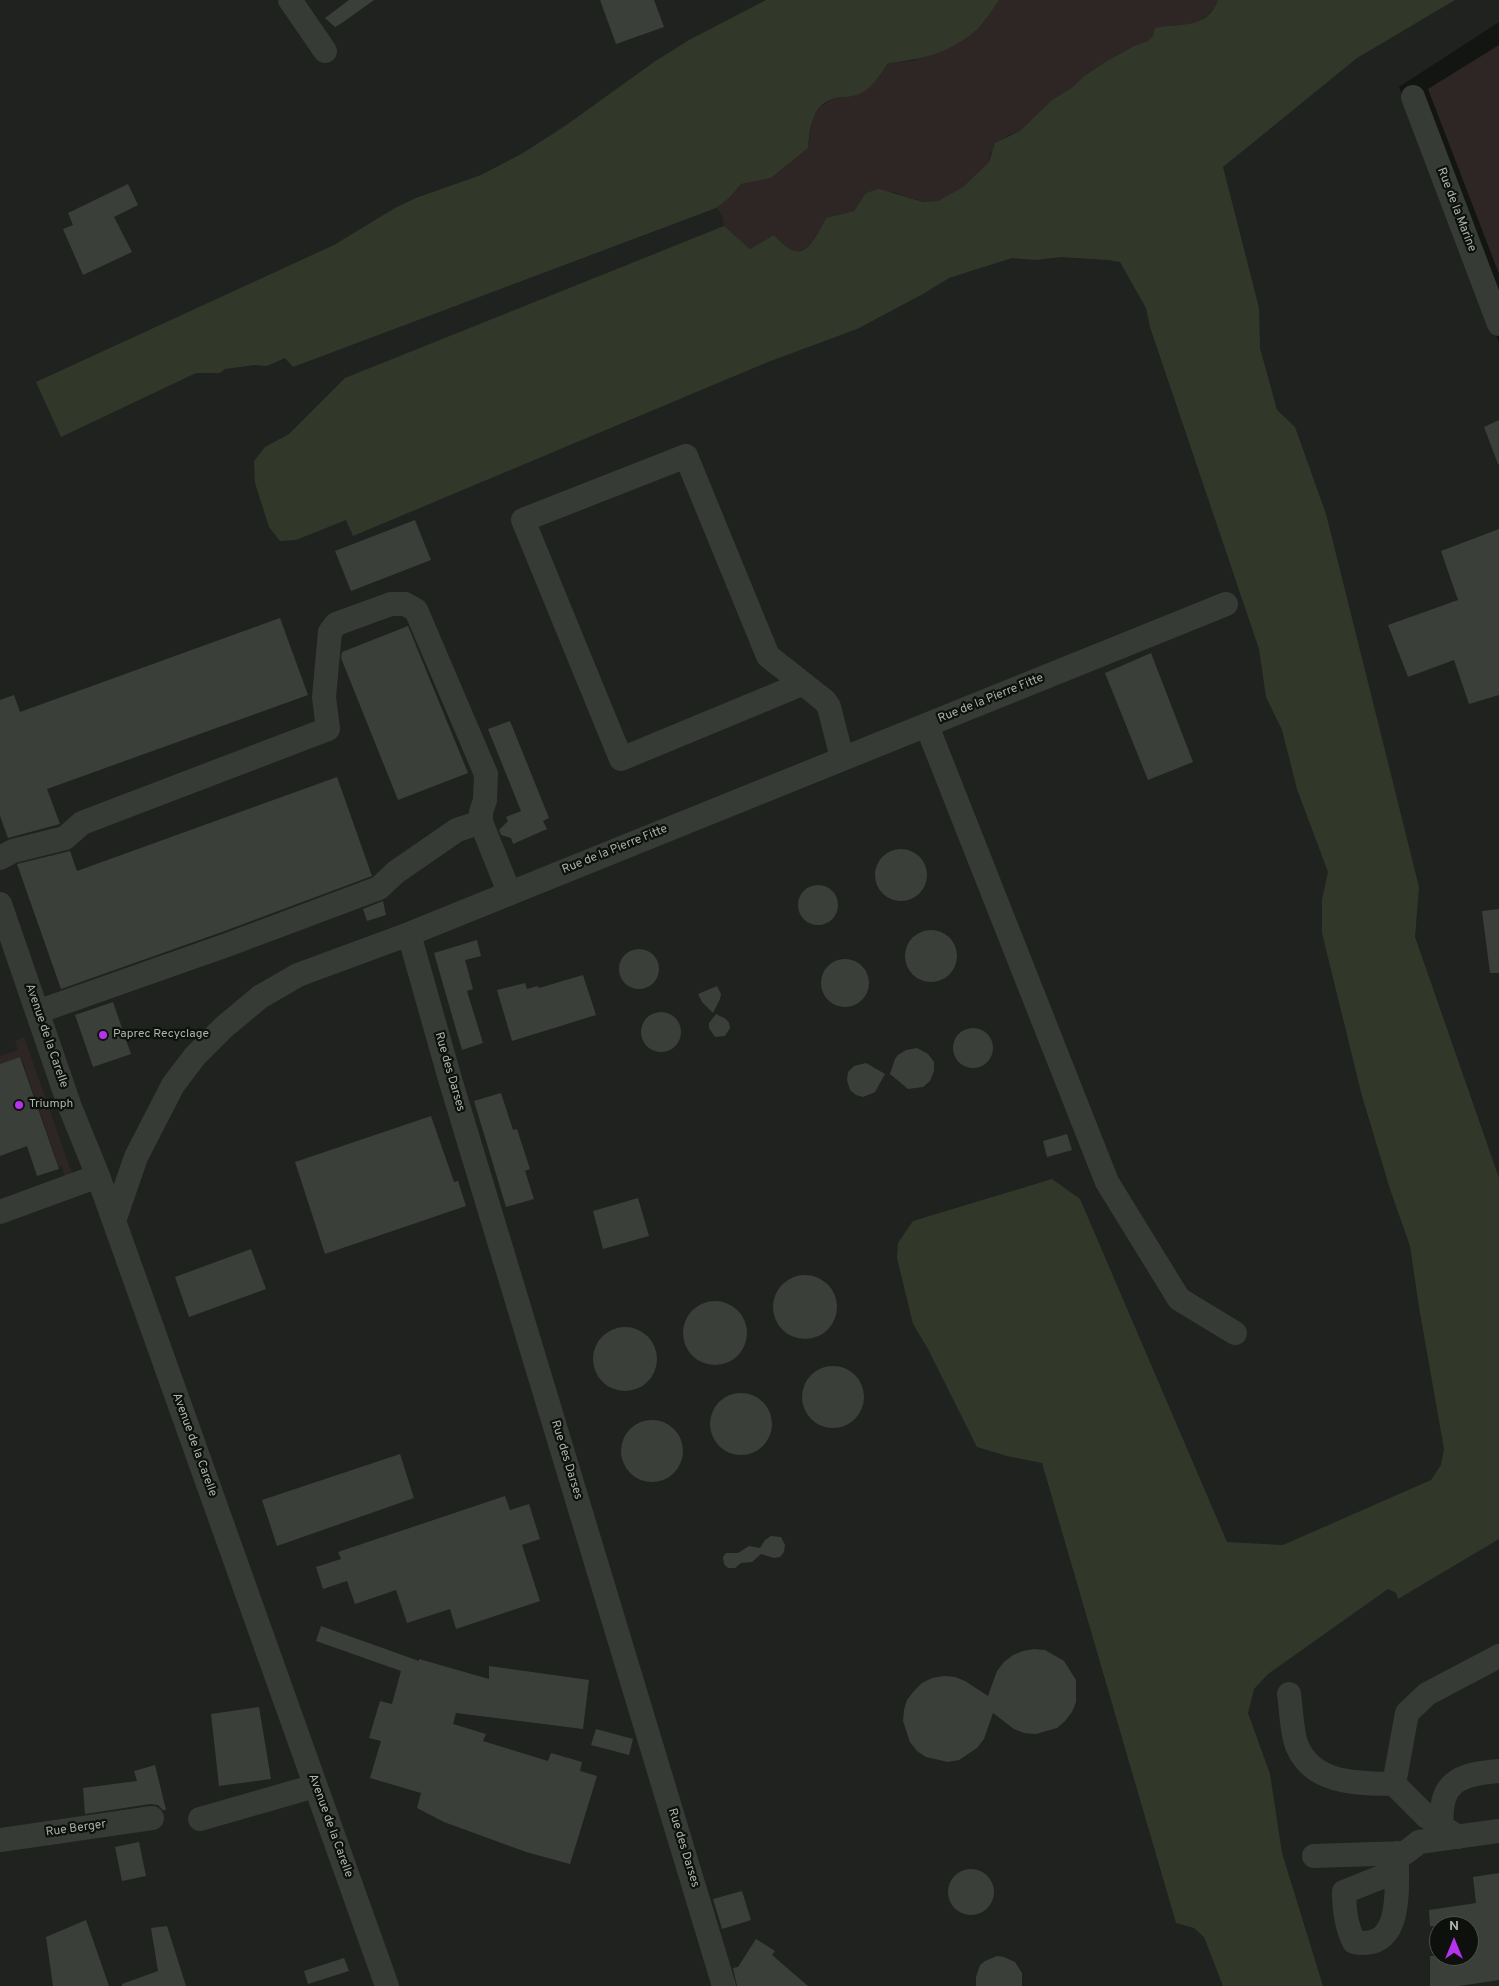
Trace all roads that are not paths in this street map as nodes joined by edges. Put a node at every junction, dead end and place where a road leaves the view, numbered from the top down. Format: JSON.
{"nodes":[{"id":1,"x":290,"y":0,"type":"edge"},
{"id":2,"x":325,"y":51,"type":"dead end"},
{"id":3,"x":1413,"y":97,"type":"dead end"},
{"id":4,"x":1499,"y":324,"type":"edge"},
{"id":5,"x":1226,"y":604,"type":"dead end"},
{"id":6,"x":802,"y":684,"type":"junction"},
{"id":7,"x":927,"y":726,"type":"junction"},
{"id":8,"x":842,"y":758,"type":"junction"},
{"id":9,"x":481,"y":822,"type":"junction"},
{"id":10,"x":0,"y":858,"type":"edge"},
{"id":11,"x":509,"y":892,"type":"junction"},
{"id":12,"x":0,"y":904,"type":"edge"},
{"id":13,"x":409,"y":934,"type":"junction"},
{"id":14,"x":37,"y":1012,"type":"junction"},
{"id":15,"x":98,"y":1176,"type":"junction"},
{"id":16,"x":0,"y":1212,"type":"edge"},
{"id":17,"x":114,"y":1221,"type":"junction"},
{"id":18,"x":1235,"y":1333,"type":"dead end"},
{"id":19,"x":1499,"y":1656,"type":"edge"},
{"id":20,"x":1289,"y":1694,"type":"dead end"},
{"id":21,"x":1499,"y":1771,"type":"edge"},
{"id":22,"x":1394,"y":1784,"type":"junction"},
{"id":23,"x":315,"y":1786,"type":"junction"},
{"id":24,"x":152,"y":1818,"type":"dead end"},
{"id":25,"x":200,"y":1819,"type":"dead end"},
{"id":26,"x":1450,"y":1832,"type":"junction"},
{"id":27,"x":1499,"y":1832,"type":"edge"},
{"id":28,"x":0,"y":1840,"type":"edge"},
{"id":29,"x":1314,"y":1856,"type":"dead end"},
{"id":30,"x":387,"y":1986,"type":"edge"},
{"id":31,"x":724,"y":1986,"type":"edge"}],
"edges":[{"from":1,"to":2,"type":"street"},
{"from":3,"to":4,"type":"street","name":"Rue de la Marine"},
{"from":5,"to":7,"type":"street","name":"Rue de la Pierre Fitte"},
{"from":6,"to":6,"type":"street"},
{"from":6,"to":8,"type":"street"},
{"from":7,"to":8,"type":"street","name":"Rue de la Pierre Fitte"},
{"from":7,"to":18,"type":"street"},
{"from":8,"to":11,"type":"street","name":"Rue de la Pierre Fitte"},
{"from":9,"to":10,"type":"street"},
{"from":9,"to":11,"type":"street"},
{"from":9,"to":14,"type":"street"},
{"from":11,"to":13,"type":"street","name":"Rue de la Pierre Fitte"},
{"from":12,"to":14,"type":"street","name":"Avenue de la Carelle"},
{"from":13,"to":17,"type":"street","name":"Rue de la Pierre Fitte"},
{"from":13,"to":31,"type":"street","name":"Rue des Darses"},
{"from":14,"to":15,"type":"street","name":"Avenue de la Carelle"},
{"from":15,"to":16,"type":"street"},
{"from":15,"to":17,"type":"street","name":"Avenue de la Carelle"},
{"from":17,"to":23,"type":"street","name":"Avenue de la Carelle"},
{"from":19,"to":22,"type":"street"},
{"from":20,"to":22,"type":"street"},
{"from":21,"to":26,"type":"street"},
{"from":22,"to":26,"type":"street"},
{"from":23,"to":25,"type":"street"},
{"from":23,"to":30,"type":"street","name":"Avenue de la Carelle"},
{"from":24,"to":28,"type":"street","name":"Rue Berger"},
{"from":26,"to":27,"type":"street"},
{"from":26,"to":29,"type":"street"}]}
